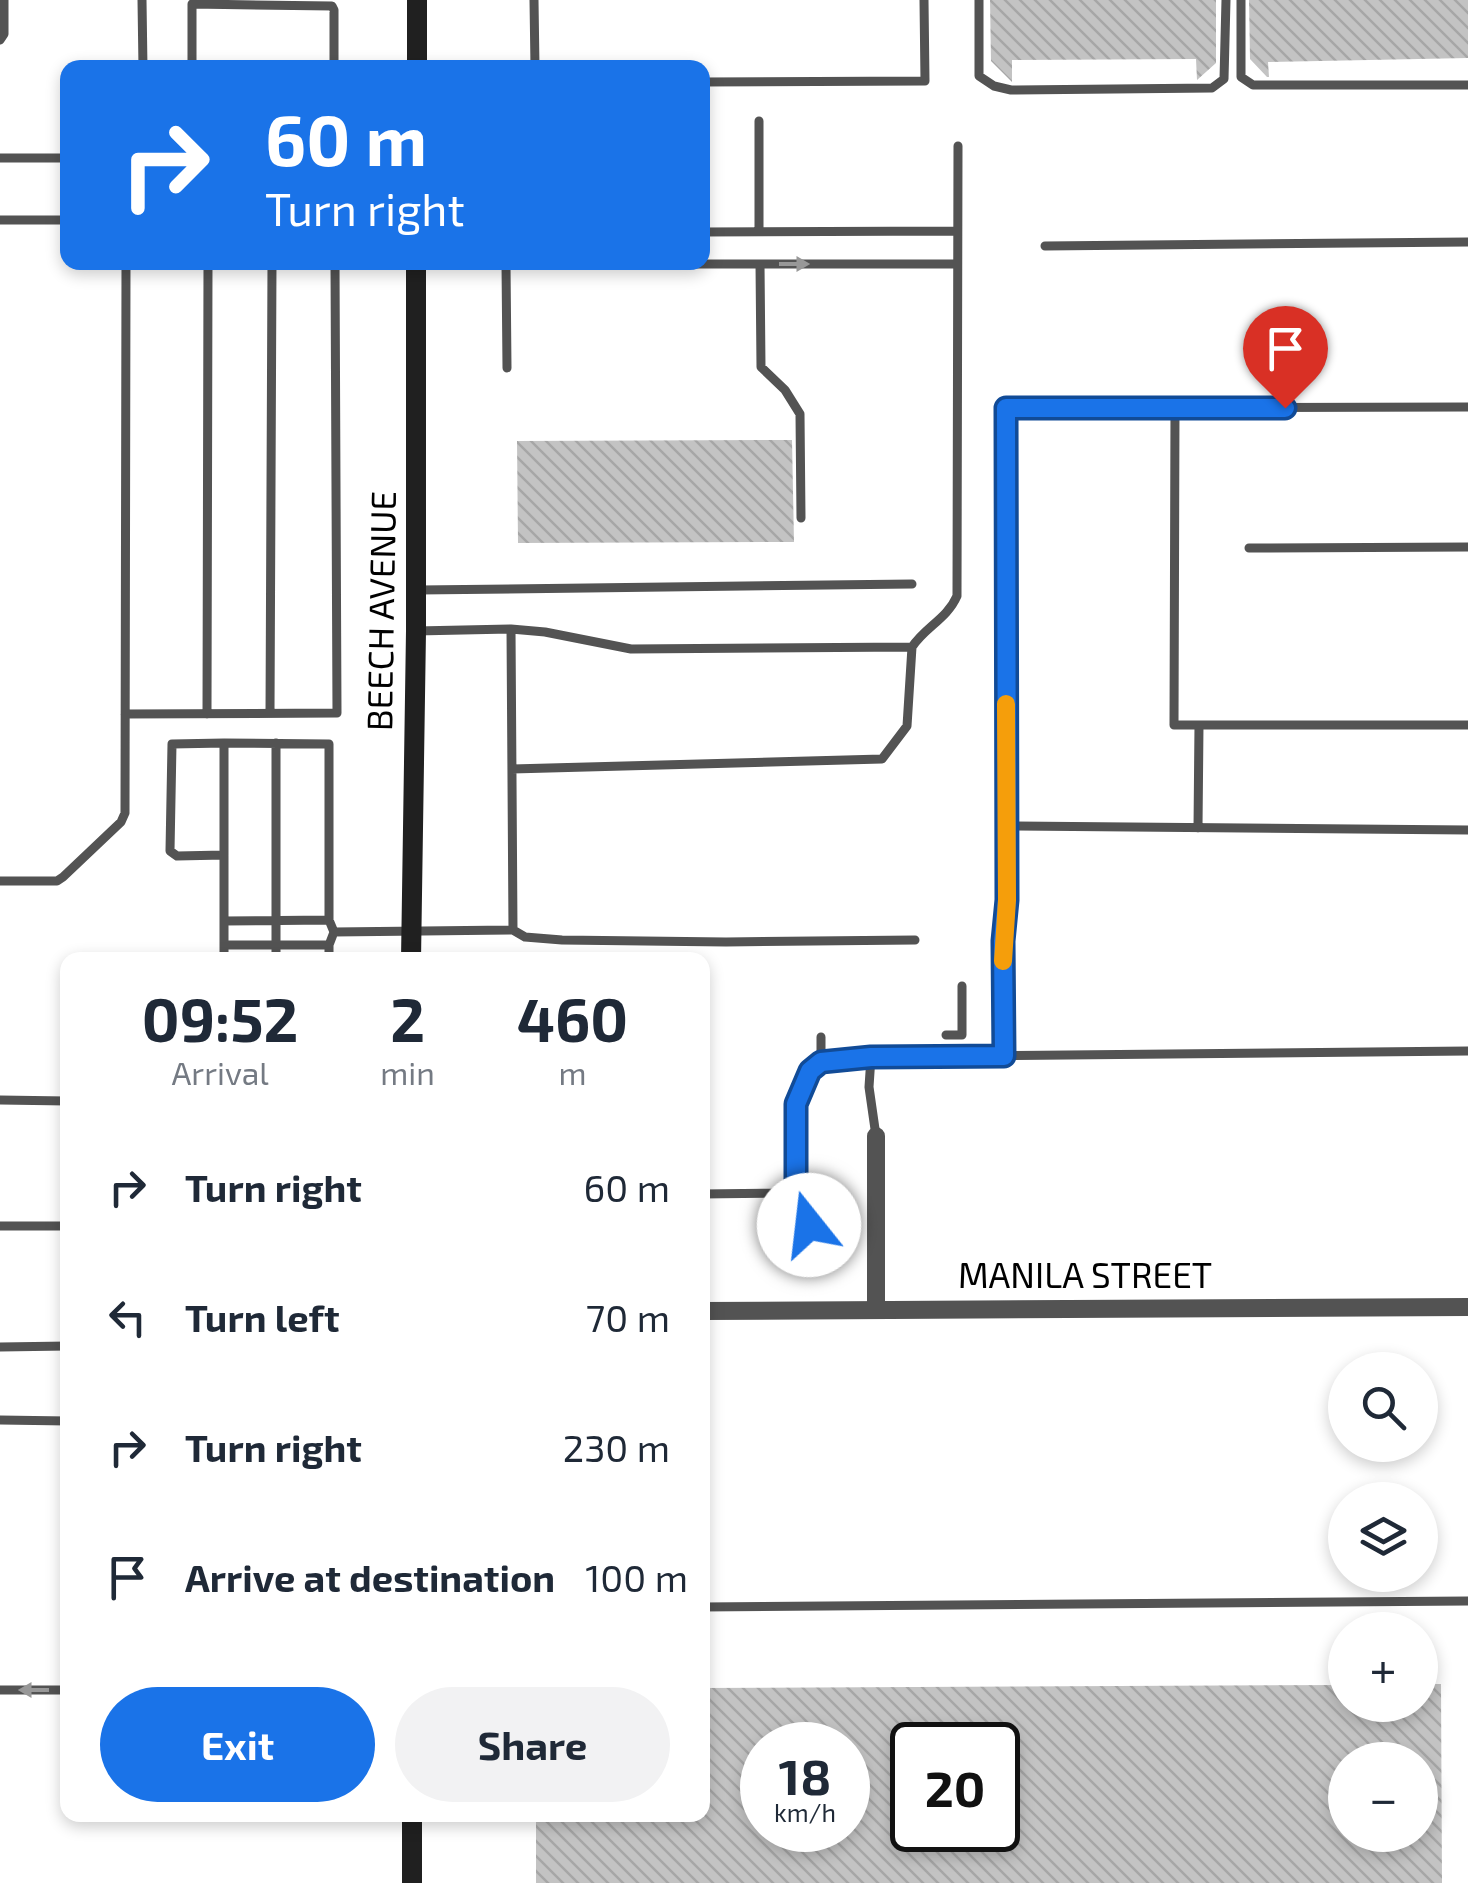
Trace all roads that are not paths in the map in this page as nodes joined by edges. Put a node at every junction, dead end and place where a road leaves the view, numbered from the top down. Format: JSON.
{"nodes":[{"id":1,"x":4,"y":0,"type":"edge"},
{"id":2,"x":142,"y":0,"type":"edge"},
{"id":3,"x":417,"y":0,"type":"edge"},
{"id":4,"x":534,"y":0,"type":"edge"},
{"id":5,"x":924,"y":0,"type":"edge"},
{"id":6,"x":979,"y":0,"type":"edge"},
{"id":7,"x":1226,"y":0,"type":"edge"},
{"id":8,"x":1241,"y":0,"type":"edge"},
{"id":9,"x":192,"y":2,"type":"edge"},
{"id":10,"x":290,"y":2,"type":"edge"},
{"id":11,"x":0,"y":40,"type":"edge"},
{"id":12,"x":143,"y":60,"type":"edge"},
{"id":13,"x":192,"y":60,"type":"edge"},
{"id":14,"x":334,"y":60,"type":"edge"},
{"id":15,"x":416,"y":60,"type":"edge"},
{"id":16,"x":535,"y":60,"type":"edge"},
{"id":17,"x":710,"y":82,"type":"edge"},
{"id":18,"x":1468,"y":85,"type":"edge"},
{"id":19,"x":759,"y":121,"type":"dead end"},
{"id":20,"x":958,"y":146,"type":"dead end"},
{"id":21,"x":0,"y":158,"type":"edge"},
{"id":22,"x":60,"y":158,"type":"edge"},
{"id":23,"x":0,"y":220,"type":"edge"},
{"id":24,"x":60,"y":220,"type":"edge"},
{"id":25,"x":957,"y":231,"type":"junction"},
{"id":26,"x":710,"y":232,"type":"edge"},
{"id":27,"x":759,"y":232,"type":"junction"},
{"id":28,"x":1468,"y":242,"type":"edge"},
{"id":29,"x":1045,"y":246,"type":"dead end"},
{"id":30,"x":710,"y":264,"type":"edge"},
{"id":31,"x":760,"y":264,"type":"junction"},
{"id":32,"x":957,"y":264,"type":"junction"},
{"id":33,"x":126,"y":270,"type":"edge"},
{"id":34,"x":208,"y":270,"type":"edge"},
{"id":35,"x":272,"y":270,"type":"edge"},
{"id":36,"x":336,"y":270,"type":"edge"},
{"id":37,"x":416,"y":270,"type":"edge"},
{"id":38,"x":506,"y":270,"type":"edge"},
{"id":39,"x":507,"y":368,"type":"dead end"},
{"id":40,"x":1468,"y":407,"type":"edge"},
{"id":41,"x":1176,"y":408,"type":"junction"},
{"id":42,"x":800,"y":518,"type":"dead end"},
{"id":43,"x":1249,"y":548,"type":"dead end"},
{"id":44,"x":1468,"y":548,"type":"edge"},
{"id":45,"x":912,"y":584,"type":"dead end"},
{"id":46,"x":416,"y":590,"type":"junction"},
{"id":47,"x":512,"y":629,"type":"junction"},
{"id":48,"x":416,"y":632,"type":"junction"},
{"id":49,"x":912,"y":647,"type":"junction"},
{"id":50,"x":270,"y":713,"type":"junction"},
{"id":51,"x":125,"y":714,"type":"junction"},
{"id":52,"x":207,"y":714,"type":"junction"},
{"id":53,"x":1468,"y":725,"type":"edge"},
{"id":54,"x":1199,"y":726,"type":"junction"},
{"id":55,"x":224,"y":743,"type":"junction"},
{"id":56,"x":276,"y":743,"type":"junction"},
{"id":57,"x":512,"y":769,"type":"junction"},
{"id":58,"x":1006,"y":826,"type":"junction"},
{"id":59,"x":1198,"y":828,"type":"junction"},
{"id":60,"x":1468,"y":830,"type":"edge"},
{"id":61,"x":224,"y":855,"type":"junction"},
{"id":62,"x":0,"y":881,"type":"edge"},
{"id":63,"x":329,"y":920,"type":"junction"},
{"id":64,"x":224,"y":921,"type":"junction"},
{"id":65,"x":276,"y":921,"type":"junction"},
{"id":66,"x":513,"y":930,"type":"junction"},
{"id":67,"x":334,"y":932,"type":"junction"},
{"id":68,"x":410,"y":932,"type":"junction"},
{"id":69,"x":915,"y":940,"type":"dead end"},
{"id":70,"x":224,"y":944,"type":"junction"},
{"id":71,"x":276,"y":945,"type":"junction"},
{"id":72,"x":329,"y":945,"type":"junction"},
{"id":73,"x":224,"y":952,"type":"edge"},
{"id":74,"x":276,"y":952,"type":"edge"},
{"id":75,"x":329,"y":952,"type":"edge"},
{"id":76,"x":411,"y":952,"type":"edge"},
{"id":77,"x":962,"y":986,"type":"dead end"},
{"id":78,"x":946,"y":1035,"type":"dead end"},
{"id":79,"x":821,"y":1038,"type":"dead end"},
{"id":80,"x":1468,"y":1051,"type":"edge"},
{"id":81,"x":1004,"y":1056,"type":"junction"},
{"id":82,"x":871,"y":1057,"type":"junction"},
{"id":83,"x":821,"y":1062,"type":"junction"},
{"id":84,"x":0,"y":1100,"type":"edge"},
{"id":85,"x":60,"y":1100,"type":"edge"},
{"id":86,"x":876,"y":1136,"type":"joint"},
{"id":87,"x":796,"y":1193,"type":"junction"},
{"id":88,"x":710,"y":1194,"type":"edge"},
{"id":89,"x":0,"y":1226,"type":"edge"},
{"id":90,"x":60,"y":1226,"type":"edge"},
{"id":91,"x":809,"y":1246,"type":"dead end"},
{"id":92,"x":1468,"y":1307,"type":"edge"},
{"id":93,"x":710,"y":1310,"type":"edge"},
{"id":94,"x":876,"y":1310,"type":"junction"},
{"id":95,"x":0,"y":1346,"type":"edge"},
{"id":96,"x":60,"y":1346,"type":"edge"},
{"id":97,"x":0,"y":1420,"type":"edge"},
{"id":98,"x":60,"y":1420,"type":"edge"},
{"id":99,"x":1468,"y":1600,"type":"edge"},
{"id":100,"x":710,"y":1608,"type":"edge"},
{"id":101,"x":0,"y":1690,"type":"edge"},
{"id":102,"x":60,"y":1690,"type":"edge"},
{"id":103,"x":412,"y":1822,"type":"edge"},
{"id":104,"x":412,"y":1883,"type":"edge"}],
"edges":[{"from":1,"to":11,"type":"lane"},
{"from":2,"to":12,"type":"lane"},
{"from":3,"to":15,"type":"main road"},
{"from":4,"to":16,"type":"lane"},
{"from":5,"to":17,"type":"lane"},
{"from":6,"to":7,"type":"lane"},
{"from":8,"to":18,"type":"lane"},
{"from":9,"to":10,"type":"lane"},
{"from":9,"to":13,"type":"lane"},
{"from":10,"to":14,"type":"lane"},
{"from":19,"to":27,"type":"lane"},
{"from":20,"to":25,"type":"lane"},
{"from":21,"to":22,"type":"lane"},
{"from":23,"to":24,"type":"lane"},
{"from":25,"to":27,"type":"lane"},
{"from":25,"to":32,"type":"lane"},
{"from":26,"to":27,"type":"lane"},
{"from":28,"to":29,"type":"lane"},
{"from":30,"to":31,"type":"lane"},
{"from":31,"to":32,"type":"lane","one_way":true},
{"from":31,"to":42,"type":"lane"},
{"from":32,"to":49,"type":"lane"},
{"from":33,"to":51,"type":"lane"},
{"from":34,"to":52,"type":"lane"},
{"from":35,"to":50,"type":"lane"},
{"from":36,"to":50,"type":"lane"},
{"from":37,"to":46,"type":"main road","name":"BEECH AVENUE"},
{"from":38,"to":39,"type":"lane"},
{"from":40,"to":41,"type":"lane"},
{"from":41,"to":54,"type":"lane"},
{"from":41,"to":58,"type":"lane"},
{"from":43,"to":44,"type":"lane"},
{"from":45,"to":46,"type":"lane"},
{"from":46,"to":48,"type":"main road","name":"BEECH AVENUE"},
{"from":47,"to":48,"type":"lane"},
{"from":47,"to":49,"type":"lane"},
{"from":47,"to":57,"type":"lane"},
{"from":48,"to":68,"type":"main road","name":"BEECH AVENUE"},
{"from":49,"to":57,"type":"lane"},
{"from":50,"to":52,"type":"lane"},
{"from":51,"to":52,"type":"lane"},
{"from":51,"to":62,"type":"lane"},
{"from":53,"to":54,"type":"lane"},
{"from":54,"to":59,"type":"lane"},
{"from":55,"to":56,"type":"lane"},
{"from":55,"to":61,"type":"lane"},
{"from":55,"to":61,"type":"lane"},
{"from":56,"to":63,"type":"lane"},
{"from":56,"to":65,"type":"lane"},
{"from":57,"to":66,"type":"lane"},
{"from":58,"to":59,"type":"lane"},
{"from":58,"to":81,"type":"lane"},
{"from":59,"to":60,"type":"lane"},
{"from":61,"to":64,"type":"lane"},
{"from":63,"to":65,"type":"lane"},
{"from":63,"to":67,"type":"lane"},
{"from":64,"to":65,"type":"lane"},
{"from":64,"to":70,"type":"lane"},
{"from":65,"to":71,"type":"lane"},
{"from":66,"to":68,"type":"lane"},
{"from":66,"to":69,"type":"lane"},
{"from":67,"to":68,"type":"lane"},
{"from":67,"to":72,"type":"lane"},
{"from":68,"to":76,"type":"main road","name":"BEECH AVENUE"},
{"from":70,"to":71,"type":"lane"},
{"from":70,"to":73,"type":"lane"},
{"from":71,"to":72,"type":"lane"},
{"from":71,"to":74,"type":"lane"},
{"from":72,"to":75,"type":"lane"},
{"from":77,"to":78,"type":"lane"},
{"from":79,"to":83,"type":"lane"},
{"from":80,"to":81,"type":"lane"},
{"from":81,"to":82,"type":"lane"},
{"from":82,"to":83,"type":"lane"},
{"from":82,"to":86,"type":"lane"},
{"from":83,"to":87,"type":"lane"},
{"from":84,"to":85,"type":"lane"},
{"from":86,"to":94,"type":"street"},
{"from":87,"to":88,"type":"lane"},
{"from":87,"to":91,"type":"lane"},
{"from":89,"to":90,"type":"lane"},
{"from":92,"to":94,"type":"street","name":"MANILA STREET"},
{"from":93,"to":94,"type":"street","name":"MANILA STREET"},
{"from":95,"to":96,"type":"lane"},
{"from":97,"to":98,"type":"lane"},
{"from":99,"to":100,"type":"lane"},
{"from":102,"to":101,"type":"lane","one_way":true},
{"from":103,"to":104,"type":"main road"}]}
